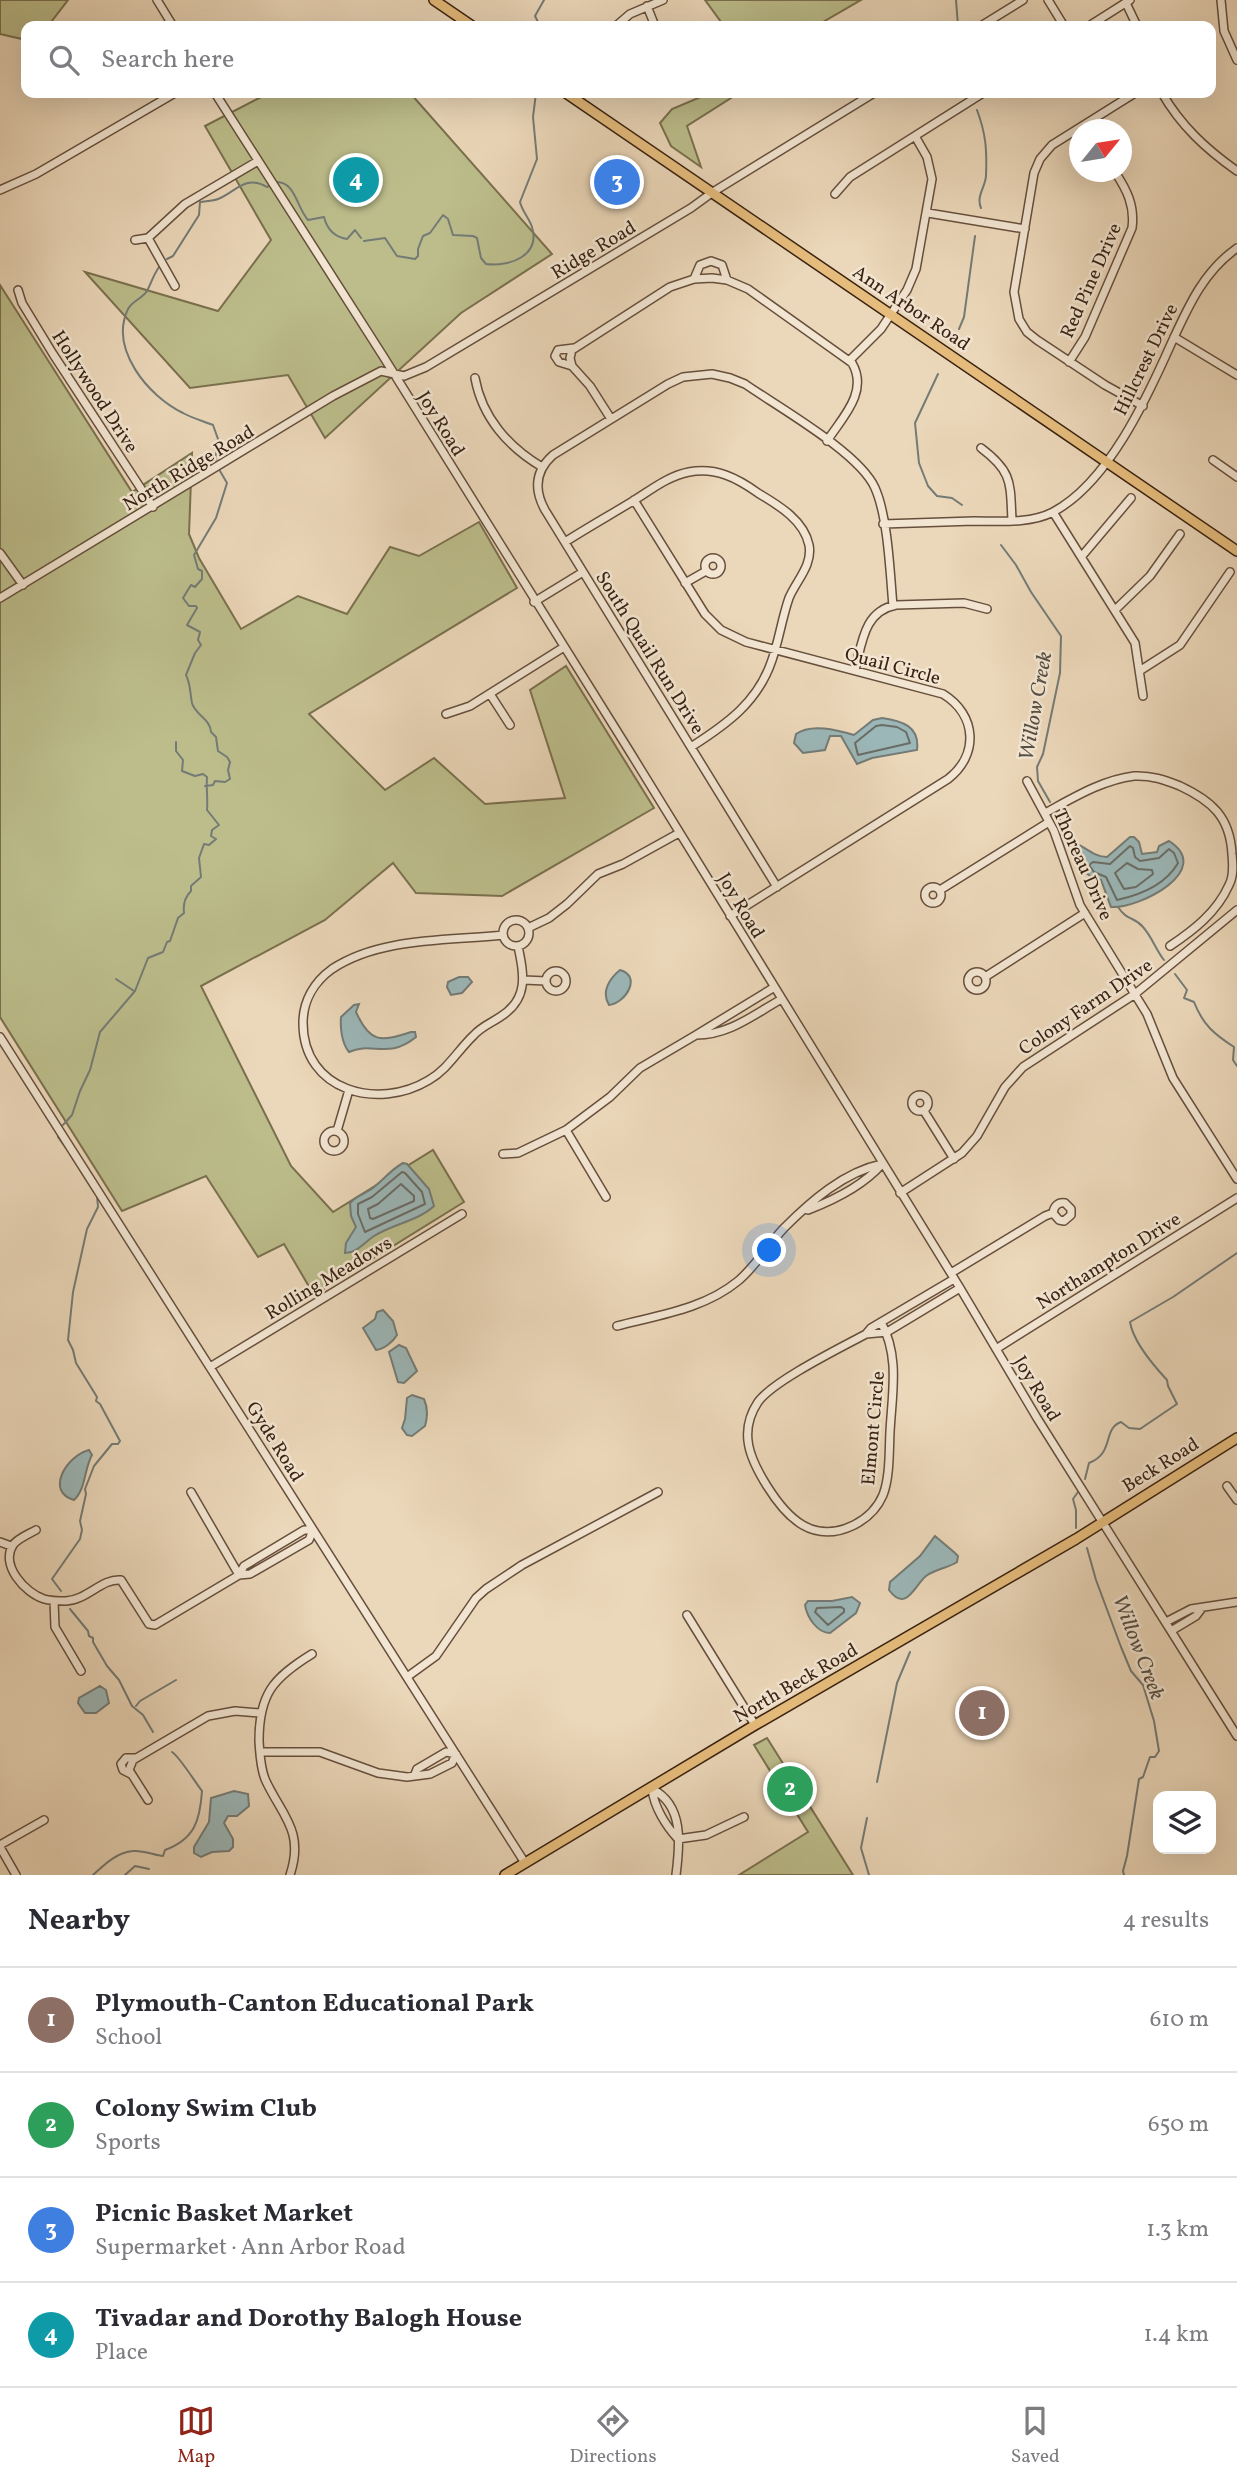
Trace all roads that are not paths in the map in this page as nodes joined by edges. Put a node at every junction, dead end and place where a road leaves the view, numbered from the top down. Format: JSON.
{"nodes":[{"id":1,"x":157,"y":0,"type":"edge"},
{"id":2,"x":434,"y":0,"type":"edge"},
{"id":3,"x":663,"y":0,"type":"edge"},
{"id":4,"x":1023,"y":0,"type":"edge"},
{"id":5,"x":1048,"y":0,"type":"edge"},
{"id":6,"x":1220,"y":0,"type":"edge"},
{"id":7,"x":1128,"y":1,"type":"edge"},
{"id":8,"x":647,"y":6,"type":"junction"},
{"id":9,"x":170,"y":21,"type":"edge"},
{"id":10,"x":465,"y":21,"type":"edge"},
{"id":11,"x":622,"y":21,"type":"edge"},
{"id":12,"x":653,"y":21,"type":"edge"},
{"id":13,"x":989,"y":21,"type":"edge"},
{"id":14,"x":1061,"y":21,"type":"edge"},
{"id":15,"x":1096,"y":21,"type":"edge"},
{"id":16,"x":1135,"y":21,"type":"edge"},
{"id":17,"x":1237,"y":60,"type":"edge"},
{"id":18,"x":166,"y":98,"type":"edge"},
{"id":19,"x":218,"y":98,"type":"edge"},
{"id":20,"x":581,"y":98,"type":"edge"},
{"id":21,"x":866,"y":98,"type":"edge"},
{"id":22,"x":975,"y":98,"type":"edge"},
{"id":23,"x":1128,"y":98,"type":"edge"},
{"id":24,"x":1165,"y":98,"type":"edge"},
{"id":25,"x":1098,"y":119,"type":"edge"},
{"id":26,"x":915,"y":136,"type":"junction"},
{"id":27,"x":1069,"y":136,"type":"edge"},
{"id":28,"x":258,"y":161,"type":"junction"},
{"id":29,"x":1237,"y":171,"type":"edge"},
{"id":30,"x":1121,"y":182,"type":"edge"},
{"id":31,"x":0,"y":190,"type":"edge"},
{"id":32,"x":713,"y":192,"type":"junction"},
{"id":33,"x":835,"y":194,"type":"dead end"},
{"id":34,"x":928,"y":213,"type":"junction"},
{"id":35,"x":1025,"y":229,"type":"junction"},
{"id":36,"x":148,"y":238,"type":"junction"},
{"id":37,"x":135,"y":240,"type":"dead end"},
{"id":38,"x":1237,"y":248,"type":"edge"},
{"id":39,"x":694,"y":279,"type":"junction"},
{"id":40,"x":727,"y":280,"type":"junction"},
{"id":41,"x":175,"y":286,"type":"dead end"},
{"id":42,"x":18,"y":290,"type":"dead end"},
{"id":43,"x":891,"y":314,"type":"junction"},
{"id":44,"x":1174,"y":337,"type":"junction"},
{"id":45,"x":574,"y":348,"type":"junction"},
{"id":46,"x":850,"y":360,"type":"junction"},
{"id":47,"x":1069,"y":362,"type":"junction"},
{"id":48,"x":572,"y":366,"type":"junction"},
{"id":49,"x":394,"y":375,"type":"junction"},
{"id":50,"x":1237,"y":375,"type":"edge"},
{"id":51,"x":475,"y":378,"type":"dead end"},
{"id":52,"x":1143,"y":405,"type":"junction"},
{"id":53,"x":611,"y":419,"type":"junction"},
{"id":54,"x":827,"y":441,"type":"junction"},
{"id":55,"x":981,"y":448,"type":"dead end"},
{"id":56,"x":1213,"y":460,"type":"dead end"},
{"id":57,"x":1106,"y":461,"type":"junction"},
{"id":58,"x":542,"y":467,"type":"junction"},
{"id":59,"x":1237,"y":477,"type":"edge"},
{"id":60,"x":1130,"y":498,"type":"dead end"},
{"id":61,"x":634,"y":500,"type":"junction"},
{"id":62,"x":153,"y":507,"type":"junction"},
{"id":63,"x":1053,"y":512,"type":"junction"},
{"id":64,"x":1012,"y":520,"type":"junction"},
{"id":65,"x":883,"y":524,"type":"junction"},
{"id":66,"x":1180,"y":534,"type":"dead end"},
{"id":67,"x":565,"y":542,"type":"junction"},
{"id":68,"x":1237,"y":551,"type":"edge"},
{"id":69,"x":0,"y":553,"type":"edge"},
{"id":70,"x":1082,"y":556,"type":"junction"},
{"id":71,"x":706,"y":571,"type":"dead end"},
{"id":72,"x":583,"y":572,"type":"junction"},
{"id":73,"x":1230,"y":572,"type":"dead end"},
{"id":74,"x":685,"y":583,"type":"junction"},
{"id":75,"x":23,"y":585,"type":"junction"},
{"id":76,"x":0,"y":598,"type":"edge"},
{"id":77,"x":534,"y":601,"type":"junction"},
{"id":78,"x":893,"y":606,"type":"junction"},
{"id":79,"x":987,"y":609,"type":"dead end"},
{"id":80,"x":1115,"y":610,"type":"junction"},
{"id":81,"x":564,"y":647,"type":"junction"},
{"id":82,"x":775,"y":650,"type":"junction"},
{"id":83,"x":855,"y":670,"type":"junction"},
{"id":84,"x":1141,"y":670,"type":"junction"},
{"id":85,"x":490,"y":694,"type":"junction"},
{"id":86,"x":1143,"y":696,"type":"dead end"},
{"id":87,"x":446,"y":714,"type":"dead end"},
{"id":88,"x":510,"y":725,"type":"dead end"},
{"id":89,"x":691,"y":747,"type":"junction"},
{"id":90,"x":1027,"y":781,"type":"dead end"},
{"id":91,"x":1045,"y":813,"type":"junction"},
{"id":92,"x":1049,"y":822,"type":"junction"},
{"id":93,"x":679,"y":834,"type":"junction"},
{"id":94,"x":1230,"y":884,"type":"junction"},
{"id":95,"x":777,"y":887,"type":"junction"},
{"id":96,"x":940,"y":890,"type":"dead end"},
{"id":97,"x":1237,"y":892,"type":"edge"},
{"id":98,"x":1237,"y":910,"type":"edge"},
{"id":99,"x":1085,"y":913,"type":"junction"},
{"id":100,"x":730,"y":916,"type":"junction"},
{"id":101,"x":528,"y":928,"type":"junction"},
{"id":102,"x":503,"y":935,"type":"junction"},
{"id":103,"x":517,"y":946,"type":"junction"},
{"id":104,"x":1170,"y":946,"type":"dead end"},
{"id":105,"x":985,"y":977,"type":"dead end"},
{"id":106,"x":524,"y":980,"type":"junction"},
{"id":107,"x":546,"y":981,"type":"dead end"},
{"id":108,"x":773,"y":988,"type":"junction"},
{"id":109,"x":1135,"y":994,"type":"junction"},
{"id":110,"x":780,"y":1000,"type":"junction"},
{"id":111,"x":696,"y":1035,"type":"junction"},
{"id":112,"x":0,"y":1037,"type":"edge"},
{"id":113,"x":349,"y":1090,"type":"junction"},
{"id":114,"x":924,"y":1111,"type":"dead end"},
{"id":115,"x":566,"y":1130,"type":"junction"},
{"id":116,"x":337,"y":1131,"type":"dead end"},
{"id":117,"x":502,"y":1154,"type":"dead end"},
{"id":118,"x":954,"y":1160,"type":"junction"},
{"id":119,"x":882,"y":1164,"type":"junction"},
{"id":120,"x":1237,"y":1180,"type":"edge"},
{"id":121,"x":900,"y":1193,"type":"junction"},
{"id":122,"x":606,"y":1197,"type":"dead end"},
{"id":123,"x":1237,"y":1198,"type":"edge"},
{"id":124,"x":1054,"y":1213,"type":"dead end"},
{"id":125,"x":462,"y":1214,"type":"dead end"},
{"id":126,"x":952,"y":1276,"type":"junction"},
{"id":127,"x":960,"y":1288,"type":"junction"},
{"id":128,"x":923,"y":1297,"type":"junction"},
{"id":129,"x":929,"y":1307,"type":"junction"},
{"id":130,"x":902,"y":1310,"type":"junction"},
{"id":131,"x":908,"y":1320,"type":"junction"},
{"id":132,"x":881,"y":1322,"type":"junction"},
{"id":133,"x":617,"y":1326,"type":"dead end"},
{"id":134,"x":887,"y":1332,"type":"junction"},
{"id":135,"x":866,"y":1334,"type":"junction"},
{"id":136,"x":996,"y":1349,"type":"junction"},
{"id":137,"x":210,"y":1367,"type":"junction"},
{"id":138,"x":1237,"y":1438,"type":"edge"},
{"id":139,"x":1227,"y":1486,"type":"dead end"},
{"id":140,"x":191,"y":1492,"type":"dead end"},
{"id":141,"x":658,"y":1492,"type":"dead end"},
{"id":142,"x":1237,"y":1500,"type":"edge"},
{"id":143,"x":1103,"y":1522,"type":"junction"},
{"id":144,"x":36,"y":1530,"type":"dead end"},
{"id":145,"x":313,"y":1530,"type":"junction"},
{"id":146,"x":0,"y":1542,"type":"edge"},
{"id":147,"x":12,"y":1546,"type":"junction"},
{"id":148,"x":4,"y":1560,"type":"edge"},
{"id":149,"x":239,"y":1575,"type":"junction"},
{"id":150,"x":54,"y":1601,"type":"junction"},
{"id":151,"x":1237,"y":1602,"type":"edge"},
{"id":152,"x":1202,"y":1608,"type":"junction"},
{"id":153,"x":687,"y":1615,"type":"dead end"},
{"id":154,"x":1166,"y":1622,"type":"junction"},
{"id":155,"x":1171,"y":1631,"type":"junction"},
{"id":156,"x":312,"y":1654,"type":"dead end"},
{"id":157,"x":81,"y":1671,"type":"dead end"},
{"id":158,"x":407,"y":1677,"type":"junction"},
{"id":159,"x":260,"y":1713,"type":"junction"},
{"id":160,"x":755,"y":1725,"type":"junction"},
{"id":161,"x":1237,"y":1736,"type":"edge"},
{"id":162,"x":260,"y":1752,"type":"junction"},
{"id":163,"x":456,"y":1754,"type":"junction"},
{"id":164,"x":415,"y":1774,"type":"junction"},
{"id":165,"x":652,"y":1789,"type":"junction"},
{"id":166,"x":148,"y":1800,"type":"dead end"},
{"id":167,"x":744,"y":1817,"type":"dead end"},
{"id":168,"x":44,"y":1819,"type":"dead end"},
{"id":169,"x":678,"y":1839,"type":"junction"},
{"id":170,"x":0,"y":1846,"type":"edge"},
{"id":171,"x":525,"y":1863,"type":"junction"},
{"id":172,"x":16,"y":1875,"type":"edge"},
{"id":173,"x":290,"y":1875,"type":"edge"},
{"id":174,"x":505,"y":1875,"type":"edge"},
{"id":175,"x":676,"y":1875,"type":"edge"}],
"edges":[{"from":1,"to":9,"type":"street"},
{"from":2,"to":10,"type":"main road"},
{"from":3,"to":8,"type":"street"},
{"from":4,"to":13,"type":"street"},
{"from":5,"to":14,"type":"street"},
{"from":6,"to":17,"type":"street"},
{"from":7,"to":15,"type":"street"},
{"from":7,"to":16,"type":"street"},
{"from":8,"to":11,"type":"street"},
{"from":8,"to":12,"type":"street"},
{"from":18,"to":31,"type":"street"},
{"from":19,"to":28,"type":"street","name":"Joy Road"},
{"from":20,"to":32,"type":"main road","name":"Ann Arbor Road"},
{"from":21,"to":32,"type":"street","name":"Ridge Road"},
{"from":22,"to":26,"type":"street"},
{"from":23,"to":25,"type":"street"},
{"from":24,"to":29,"type":"street"},
{"from":26,"to":33,"type":"street"},
{"from":26,"to":34,"type":"street"},
{"from":27,"to":35,"type":"street"},
{"from":28,"to":36,"type":"street"},
{"from":28,"to":49,"type":"street","name":"Joy Road"},
{"from":30,"to":47,"type":"street","name":"Red Pine Drive"},
{"from":32,"to":43,"type":"main road","name":"Ann Arbor Road"},
{"from":32,"to":49,"type":"street","name":"Ridge Road"},
{"from":34,"to":35,"type":"street"},
{"from":34,"to":43,"type":"street"},
{"from":35,"to":47,"type":"street"},
{"from":36,"to":37,"type":"street"},
{"from":36,"to":41,"type":"street"},
{"from":38,"to":44,"type":"street","name":"Hillcrest Drive"},
{"from":39,"to":40,"type":"street"},
{"from":39,"to":40,"type":"street"},
{"from":39,"to":45,"type":"street"},
{"from":40,"to":46,"type":"street"},
{"from":42,"to":62,"type":"street","name":"Hollywood Drive"},
{"from":43,"to":46,"type":"street"},
{"from":43,"to":57,"type":"main road","name":"Ann Arbor Road"},
{"from":44,"to":50,"type":"street"},
{"from":44,"to":52,"type":"street","name":"Hillcrest Drive"},
{"from":45,"to":48,"type":"street"},
{"from":45,"to":48,"type":"street"},
{"from":46,"to":54,"type":"street"},
{"from":47,"to":52,"type":"street"},
{"from":48,"to":53,"type":"street"},
{"from":49,"to":62,"type":"street","name":"North Ridge Road"},
{"from":49,"to":77,"type":"street","name":"Joy Road"},
{"from":51,"to":58,"type":"street"},
{"from":52,"to":57,"type":"street","name":"Hillcrest Drive"},
{"from":53,"to":54,"type":"street"},
{"from":53,"to":58,"type":"street"},
{"from":54,"to":65,"type":"street"},
{"from":55,"to":64,"type":"street"},
{"from":56,"to":59,"type":"street"},
{"from":57,"to":63,"type":"street","name":"Hillcrest Drive"},
{"from":57,"to":68,"type":"main road","name":"Ann Arbor Road"},
{"from":58,"to":67,"type":"street","name":"South Quail Run Drive"},
{"from":60,"to":70,"type":"street"},
{"from":61,"to":67,"type":"street"},
{"from":61,"to":74,"type":"street","name":"Quail Circle"},
{"from":61,"to":82,"type":"street"},
{"from":62,"to":75,"type":"street","name":"North Ridge Road"},
{"from":63,"to":64,"type":"street","name":"Hillcrest Drive"},
{"from":63,"to":70,"type":"street"},
{"from":64,"to":65,"type":"street","name":"Hillcrest Drive"},
{"from":65,"to":78,"type":"street"},
{"from":66,"to":80,"type":"street"},
{"from":67,"to":72,"type":"street","name":"South Quail Run Drive"},
{"from":69,"to":75,"type":"street"},
{"from":70,"to":80,"type":"street"},
{"from":71,"to":74,"type":"street"},
{"from":72,"to":77,"type":"street"},
{"from":72,"to":89,"type":"street","name":"South Quail Run Drive"},
{"from":73,"to":84,"type":"street"},
{"from":74,"to":82,"type":"street","name":"Quail Circle"},
{"from":75,"to":76,"type":"street","name":"North Ridge Road"},
{"from":77,"to":81,"type":"street","name":"Joy Road"},
{"from":78,"to":79,"type":"street"},
{"from":78,"to":83,"type":"street"},
{"from":80,"to":84,"type":"street"},
{"from":81,"to":85,"type":"street"},
{"from":81,"to":93,"type":"street","name":"Joy Road"},
{"from":82,"to":83,"type":"street","name":"Quail Circle"},
{"from":82,"to":89,"type":"street"},
{"from":83,"to":95,"type":"street","name":"Quail Circle"},
{"from":84,"to":86,"type":"street"},
{"from":85,"to":87,"type":"street"},
{"from":85,"to":88,"type":"street"},
{"from":89,"to":95,"type":"street","name":"South Quail Run Drive"},
{"from":90,"to":91,"type":"street","name":"Thoreau Drive"},
{"from":91,"to":92,"type":"street","name":"Thoreau Drive"},
{"from":91,"to":94,"type":"street"},
{"from":92,"to":96,"type":"street"},
{"from":92,"to":99,"type":"street","name":"Thoreau Drive"},
{"from":93,"to":100,"type":"street","name":"Joy Road"},
{"from":93,"to":101,"type":"street"},
{"from":94,"to":97,"type":"street"},
{"from":94,"to":104,"type":"street"},
{"from":95,"to":100,"type":"street","name":"Quail Circle"},
{"from":98,"to":109,"type":"street","name":"Colony Farm Drive"},
{"from":99,"to":105,"type":"street"},
{"from":99,"to":109,"type":"street","name":"Thoreau Drive"},
{"from":100,"to":108,"type":"street","name":"Joy Road"},
{"from":101,"to":102,"type":"street"},
{"from":101,"to":103,"type":"street"},
{"from":102,"to":103,"type":"street"},
{"from":102,"to":113,"type":"street"},
{"from":103,"to":106,"type":"street"},
{"from":106,"to":107,"type":"street"},
{"from":106,"to":113,"type":"street"},
{"from":108,"to":110,"type":"street","name":"Joy Road"},
{"from":108,"to":111,"type":"street"},
{"from":109,"to":118,"type":"street","name":"Colony Farm Drive"},
{"from":109,"to":120,"type":"street","name":"Thoreau Drive"},
{"from":110,"to":111,"type":"street"},
{"from":110,"to":119,"type":"street","name":"Joy Road"},
{"from":111,"to":115,"type":"street"},
{"from":112,"to":137,"type":"street","name":"Gyde Road"},
{"from":113,"to":116,"type":"street"},
{"from":114,"to":118,"type":"street"},
{"from":115,"to":117,"type":"street"},
{"from":115,"to":122,"type":"street"},
{"from":118,"to":121,"type":"street","name":"Colony Farm Drive"},
{"from":119,"to":121,"type":"street","name":"Joy Road"},
{"from":119,"to":133,"type":"street"},
{"from":121,"to":126,"type":"street","name":"Joy Road"},
{"from":123,"to":136,"type":"street","name":"Northampton Drive"},
{"from":124,"to":126,"type":"street","name":"Elmont Circle"},
{"from":125,"to":137,"type":"street","name":"Rolling Meadows"},
{"from":126,"to":127,"type":"street","name":"Joy Road"},
{"from":126,"to":128,"type":"street","name":"Elmont Circle"},
{"from":127,"to":129,"type":"street","name":"Elmont Circle"},
{"from":127,"to":136,"type":"street","name":"Joy Road"},
{"from":128,"to":129,"type":"street"},
{"from":128,"to":130,"type":"street","name":"Elmont Circle"},
{"from":129,"to":131,"type":"street","name":"Elmont Circle"},
{"from":130,"to":131,"type":"street"},
{"from":130,"to":132,"type":"street","name":"Elmont Circle"},
{"from":131,"to":134,"type":"street","name":"Elmont Circle"},
{"from":132,"to":134,"type":"street","name":"Elmont Circle"},
{"from":132,"to":135,"type":"street","name":"Elmont Circle"},
{"from":134,"to":135,"type":"street","name":"Elmont Circle"},
{"from":134,"to":135,"type":"street","name":"Elmont Circle"},
{"from":136,"to":143,"type":"street","name":"Joy Road"},
{"from":137,"to":145,"type":"street","name":"Gyde Road"},
{"from":138,"to":143,"type":"main road","name":"Beck Road"},
{"from":139,"to":142,"type":"street"},
{"from":140,"to":149,"type":"street"},
{"from":141,"to":158,"type":"street"},
{"from":143,"to":154,"type":"street","name":"Joy Road"},
{"from":143,"to":160,"type":"main road","name":"North Beck Road"},
{"from":144,"to":147,"type":"street"},
{"from":145,"to":149,"type":"street"},
{"from":145,"to":158,"type":"street","name":"Gyde Road"},
{"from":146,"to":147,"type":"street"},
{"from":147,"to":148,"type":"street"},
{"from":148,"to":150,"type":"street"},
{"from":149,"to":150,"type":"street"},
{"from":150,"to":157,"type":"street"},
{"from":151,"to":152,"type":"street"},
{"from":152,"to":154,"type":"street"},
{"from":152,"to":155,"type":"street"},
{"from":153,"to":160,"type":"street"},
{"from":154,"to":155,"type":"street","name":"Joy Road"},
{"from":155,"to":161,"type":"street","name":"Joy Road"},
{"from":156,"to":159,"type":"street"},
{"from":158,"to":163,"type":"street","name":"Gyde Road"},
{"from":159,"to":162,"type":"street"},
{"from":159,"to":166,"type":"street"},
{"from":160,"to":165,"type":"main road","name":"North Beck Road"},
{"from":162,"to":164,"type":"street"},
{"from":162,"to":173,"type":"street"},
{"from":163,"to":164,"type":"street"},
{"from":163,"to":164,"type":"street"},
{"from":163,"to":171,"type":"street","name":"Gyde Road"},
{"from":165,"to":169,"type":"street"},
{"from":165,"to":171,"type":"main road","name":"North Beck Road"},
{"from":167,"to":169,"type":"street"},
{"from":168,"to":170,"type":"street"},
{"from":169,"to":175,"type":"street"},
{"from":170,"to":172,"type":"street"},
{"from":171,"to":174,"type":"main road","name":"North Beck Road"}]}
